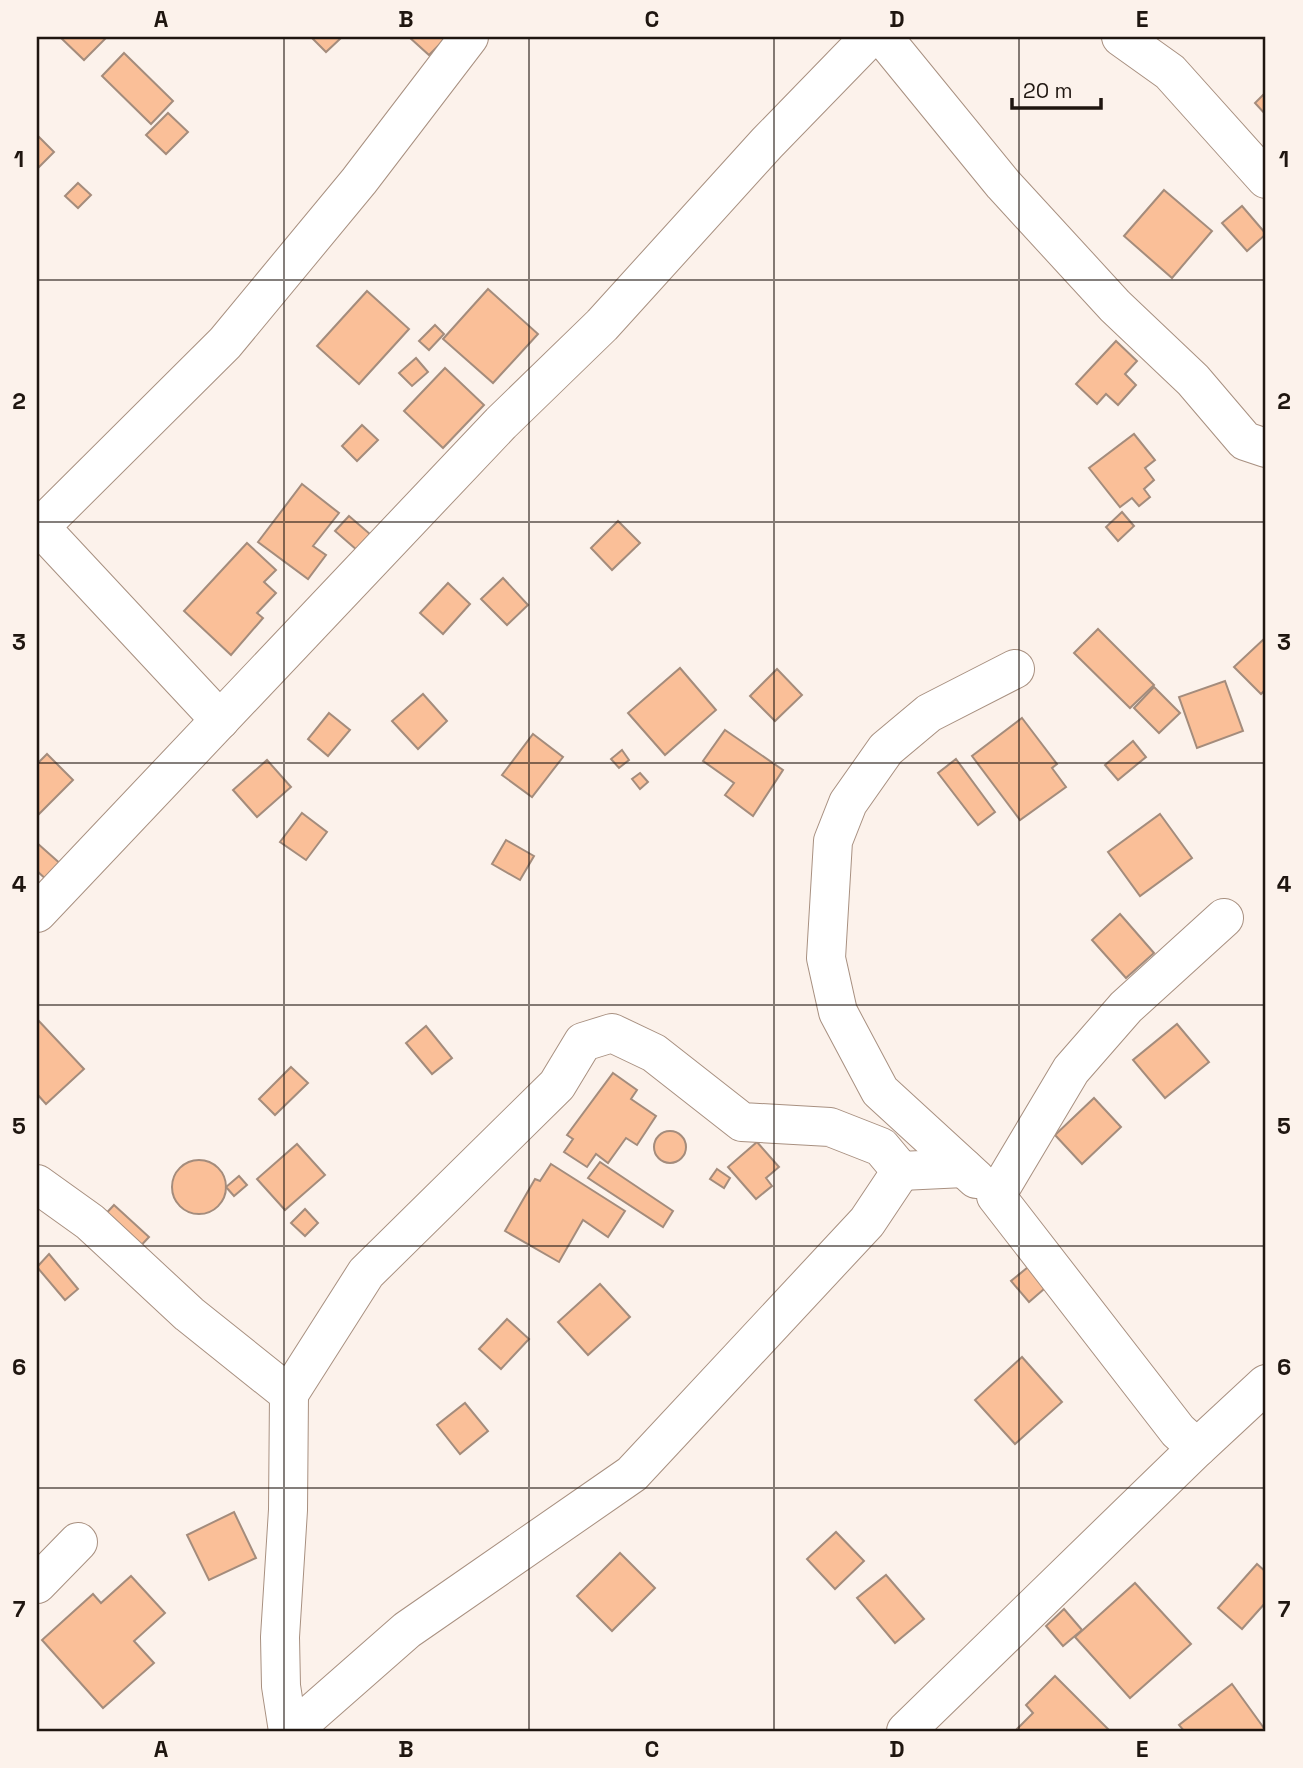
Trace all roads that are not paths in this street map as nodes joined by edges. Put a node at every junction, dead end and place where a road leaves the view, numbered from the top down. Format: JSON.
{"nodes":[{"id":1,"x":469,"y":37,"type":"edge"},
{"id":2,"x":870,"y":37,"type":"edge"},
{"id":3,"x":883,"y":37,"type":"edge"},
{"id":4,"x":1121,"y":37,"type":"edge"},
{"id":5,"x":1266,"y":179,"type":"edge"},
{"id":6,"x":1266,"y":448,"type":"edge"},
{"id":7,"x":38,"y":529,"type":"edge"},
{"id":8,"x":1015,"y":669,"type":"dead end"},
{"id":9,"x":220,"y":720,"type":"junction"},
{"id":10,"x":37,"y":913,"type":"edge"},
{"id":11,"x":1224,"y":918,"type":"dead end"},
{"id":12,"x":964,"y":1168,"type":"junction"},
{"id":13,"x":901,"y":1171,"type":"junction"},
{"id":14,"x":37,"y":1184,"type":"edge"},
{"id":15,"x":996,"y":1196,"type":"junction"},
{"id":16,"x":1266,"y":1384,"type":"edge"},
{"id":17,"x":289,"y":1394,"type":"junction"},
{"id":18,"x":1197,"y":1448,"type":"junction"},
{"id":19,"x":78,"y":1542,"type":"dead end"},
{"id":20,"x":37,"y":1584,"type":"edge"},
{"id":21,"x":290,"y":1731,"type":"edge"},
{"id":22,"x":906,"y":1731,"type":"edge"}],
"edges":[{"from":1,"to":7,"type":"street"},
{"from":2,"to":9,"type":"street"},
{"from":3,"to":6,"type":"street"},
{"from":4,"to":5,"type":"street"},
{"from":7,"to":9,"type":"street"},
{"from":8,"to":12,"type":"street"},
{"from":9,"to":10,"type":"street"},
{"from":11,"to":15,"type":"street"},
{"from":12,"to":13,"type":"street"},
{"from":12,"to":15,"type":"street"},
{"from":13,"to":17,"type":"street"},
{"from":13,"to":21,"type":"street"},
{"from":14,"to":17,"type":"street"},
{"from":15,"to":18,"type":"street"},
{"from":16,"to":18,"type":"street"},
{"from":17,"to":21,"type":"street"},
{"from":18,"to":22,"type":"street"},
{"from":19,"to":20,"type":"street"}]}
